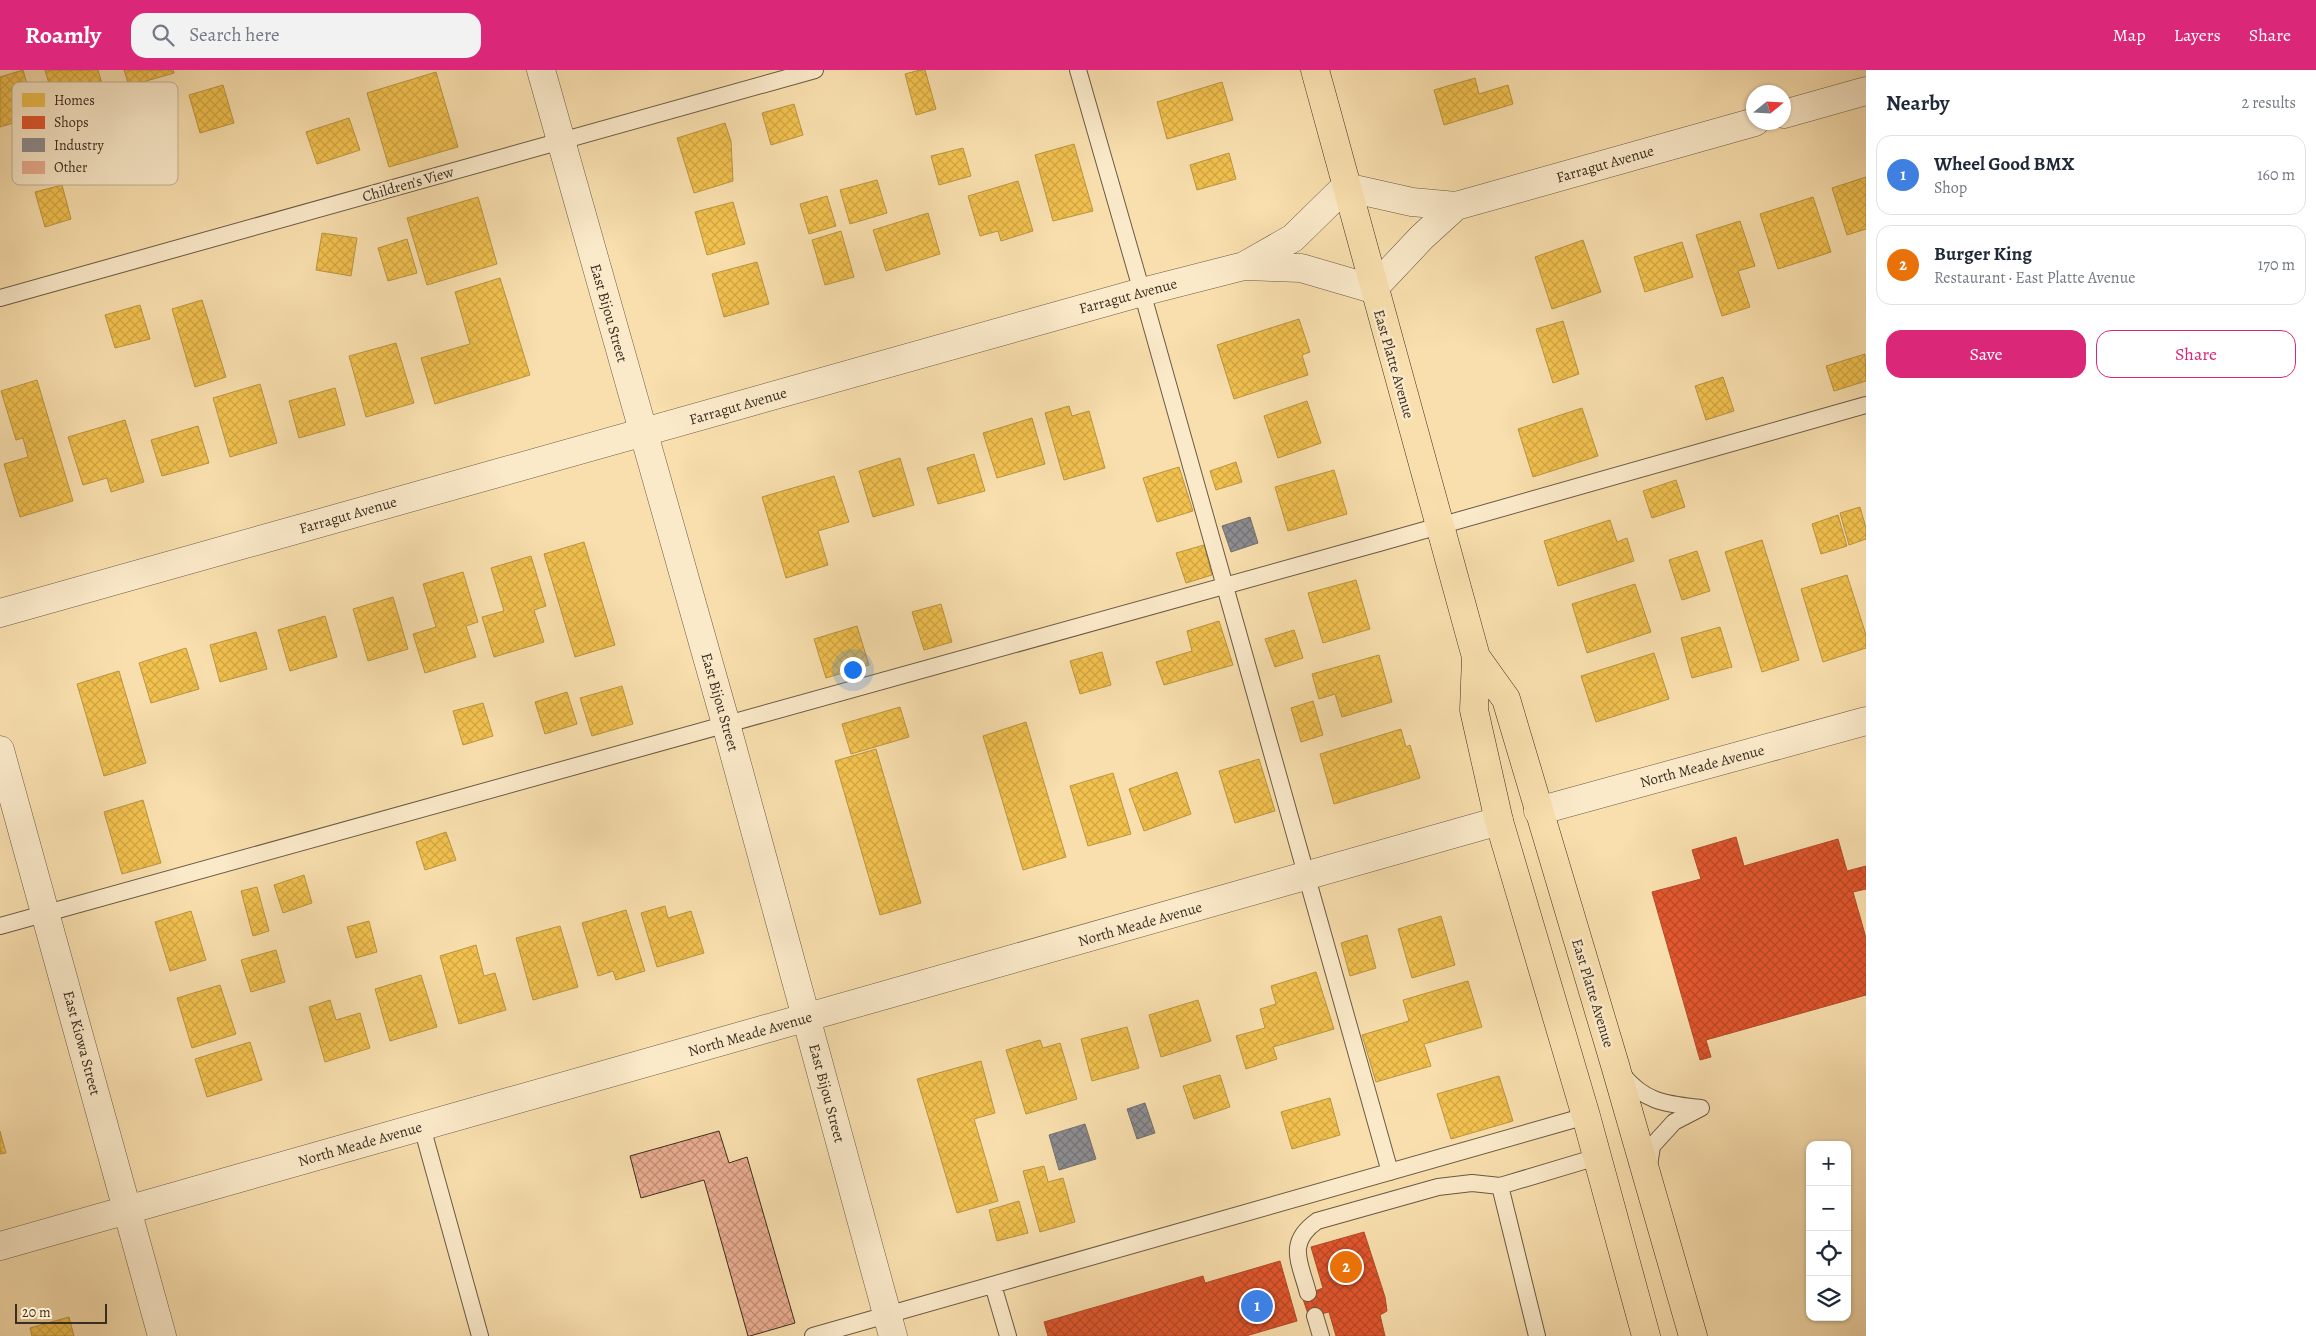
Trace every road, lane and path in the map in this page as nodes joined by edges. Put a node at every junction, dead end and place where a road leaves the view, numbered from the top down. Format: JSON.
{"nodes":[{"id":1,"x":541,"y":70,"type":"edge"},
{"id":2,"x":815,"y":70,"type":"edge"},
{"id":3,"x":1078,"y":70,"type":"edge"},
{"id":4,"x":1315,"y":70,"type":"edge"},
{"id":5,"x":1866,"y":92,"type":"edge"},
{"id":6,"x":1791,"y":112,"type":"edge"},
{"id":7,"x":1746,"y":125,"type":"edge"},
{"id":8,"x":560,"y":141,"type":"junction"},
{"id":9,"x":1346,"y":187,"type":"junction"},
{"id":10,"x":1456,"y":206,"type":"junction"},
{"id":11,"x":1244,"y":266,"type":"junction"},
{"id":12,"x":1374,"y":288,"type":"junction"},
{"id":13,"x":1142,"y":292,"type":"junction"},
{"id":14,"x":0,"y":298,"type":"edge"},
{"id":15,"x":1866,"y":405,"type":"edge"},
{"id":16,"x":644,"y":432,"type":"junction"},
{"id":17,"x":1440,"y":526,"type":"junction"},
{"id":18,"x":1225,"y":586,"type":"junction"},
{"id":19,"x":0,"y":613,"type":"edge"},
{"id":20,"x":1476,"y":657,"type":"junction"},
{"id":21,"x":1866,"y":721,"type":"edge"},
{"id":22,"x":726,"y":724,"type":"junction"},
{"id":23,"x":0,"y":750,"type":"edge"},
{"id":24,"x":1538,"y":811,"type":"junction"},
{"id":25,"x":1500,"y":822,"type":"junction"},
{"id":26,"x":1305,"y":877,"type":"junction"},
{"id":27,"x":46,"y":913,"type":"junction"},
{"id":28,"x":0,"y":926,"type":"edge"},
{"id":29,"x":807,"y":1018,"type":"junction"},
{"id":30,"x":1615,"y":1065,"type":"junction"},
{"id":31,"x":1586,"y":1116,"type":"junction"},
{"id":32,"x":422,"y":1127,"type":"junction"},
{"id":33,"x":1597,"y":1157,"type":"junction"},
{"id":34,"x":1390,"y":1172,"type":"junction"},
{"id":35,"x":1647,"y":1178,"type":"junction"},
{"id":36,"x":1500,"y":1186,"type":"junction"},
{"id":37,"x":127,"y":1210,"type":"junction"},
{"id":38,"x":0,"y":1246,"type":"edge"},
{"id":39,"x":993,"y":1285,"type":"junction"},
{"id":40,"x":1308,"y":1293,"type":"dead end"},
{"id":41,"x":1315,"y":1316,"type":"dead end"},
{"id":42,"x":890,"y":1325,"type":"edge"},
{"id":43,"x":162,"y":1336,"type":"edge"},
{"id":44,"x":480,"y":1336,"type":"edge"},
{"id":45,"x":813,"y":1336,"type":"edge"},
{"id":46,"x":1008,"y":1336,"type":"edge"},
{"id":47,"x":1321,"y":1336,"type":"edge"},
{"id":48,"x":1537,"y":1336,"type":"edge"},
{"id":49,"x":1646,"y":1336,"type":"edge"},
{"id":50,"x":1693,"y":1336,"type":"edge"}],
"edges":[{"from":1,"to":8,"type":"street","name":"East Bijou Street"},
{"from":2,"to":8,"type":"lane","name":"Children's View"},
{"from":3,"to":13,"type":"lane"},
{"from":4,"to":9,"type":"main road","name":"East Platte Avenue"},
{"from":5,"to":6,"type":"street"},
{"from":7,"to":10,"type":"street","name":"Farragut Avenue"},
{"from":8,"to":14,"type":"lane","name":"Children's View"},
{"from":8,"to":16,"type":"street","name":"East Bijou Street"},
{"from":9,"to":10,"type":"street","name":"Farragut Avenue"},
{"from":9,"to":11,"type":"street","name":"Farragut Avenue"},
{"from":9,"to":12,"type":"main road","name":"East Platte Avenue"},
{"from":10,"to":12,"type":"street","name":"Farragut Avenue"},
{"from":11,"to":12,"type":"street"},
{"from":11,"to":13,"type":"street","name":"Farragut Avenue"},
{"from":12,"to":17,"type":"main road","name":"East Platte Avenue"},
{"from":13,"to":16,"type":"street","name":"Farragut Avenue"},
{"from":13,"to":18,"type":"lane"},
{"from":15,"to":17,"type":"lane"},
{"from":16,"to":19,"type":"street","name":"Farragut Avenue"},
{"from":16,"to":22,"type":"street","name":"East Bijou Street"},
{"from":17,"to":18,"type":"lane"},
{"from":17,"to":20,"type":"main road","name":"East Platte Avenue"},
{"from":18,"to":22,"type":"lane"},
{"from":18,"to":26,"type":"lane"},
{"from":20,"to":24,"type":"main road","name":"East Platte Avenue"},
{"from":20,"to":25,"type":"main road","name":"East Platte Avenue"},
{"from":21,"to":24,"type":"street","name":"North Meade Avenue"},
{"from":22,"to":27,"type":"lane"},
{"from":22,"to":29,"type":"street","name":"East Bijou Street"},
{"from":23,"to":27,"type":"street","name":"East Kiowa Street"},
{"from":24,"to":30,"type":"main road","name":"East Platte Avenue"},
{"from":25,"to":26,"type":"street","name":"North Meade Avenue"},
{"from":25,"to":31,"type":"main road","name":"East Platte Avenue"},
{"from":26,"to":29,"type":"street","name":"North Meade Avenue"},
{"from":26,"to":34,"type":"lane"},
{"from":27,"to":28,"type":"lane"},
{"from":27,"to":37,"type":"street","name":"East Kiowa Street"},
{"from":29,"to":32,"type":"street","name":"North Meade Avenue"},
{"from":29,"to":42,"type":"street","name":"East Bijou Street"},
{"from":30,"to":35,"type":"main road","name":"East Platte Avenue"},
{"from":30,"to":35,"type":"lane"},
{"from":31,"to":33,"type":"main road","name":"East Platte Avenue"},
{"from":31,"to":34,"type":"lane"},
{"from":32,"to":37,"type":"street","name":"North Meade Avenue"},
{"from":32,"to":44,"type":"lane"},
{"from":33,"to":36,"type":"lane"},
{"from":33,"to":49,"type":"main road","name":"East Platte Avenue"},
{"from":34,"to":39,"type":"lane"},
{"from":35,"to":50,"type":"main road","name":"East Platte Avenue"},
{"from":36,"to":40,"type":"lane"},
{"from":36,"to":48,"type":"lane"},
{"from":37,"to":38,"type":"street","name":"North Meade Avenue"},
{"from":37,"to":43,"type":"street","name":"East Kiowa Street"},
{"from":39,"to":42,"type":"lane"},
{"from":39,"to":46,"type":"lane"},
{"from":41,"to":47,"type":"lane"},
{"from":42,"to":45,"type":"lane"}]}
